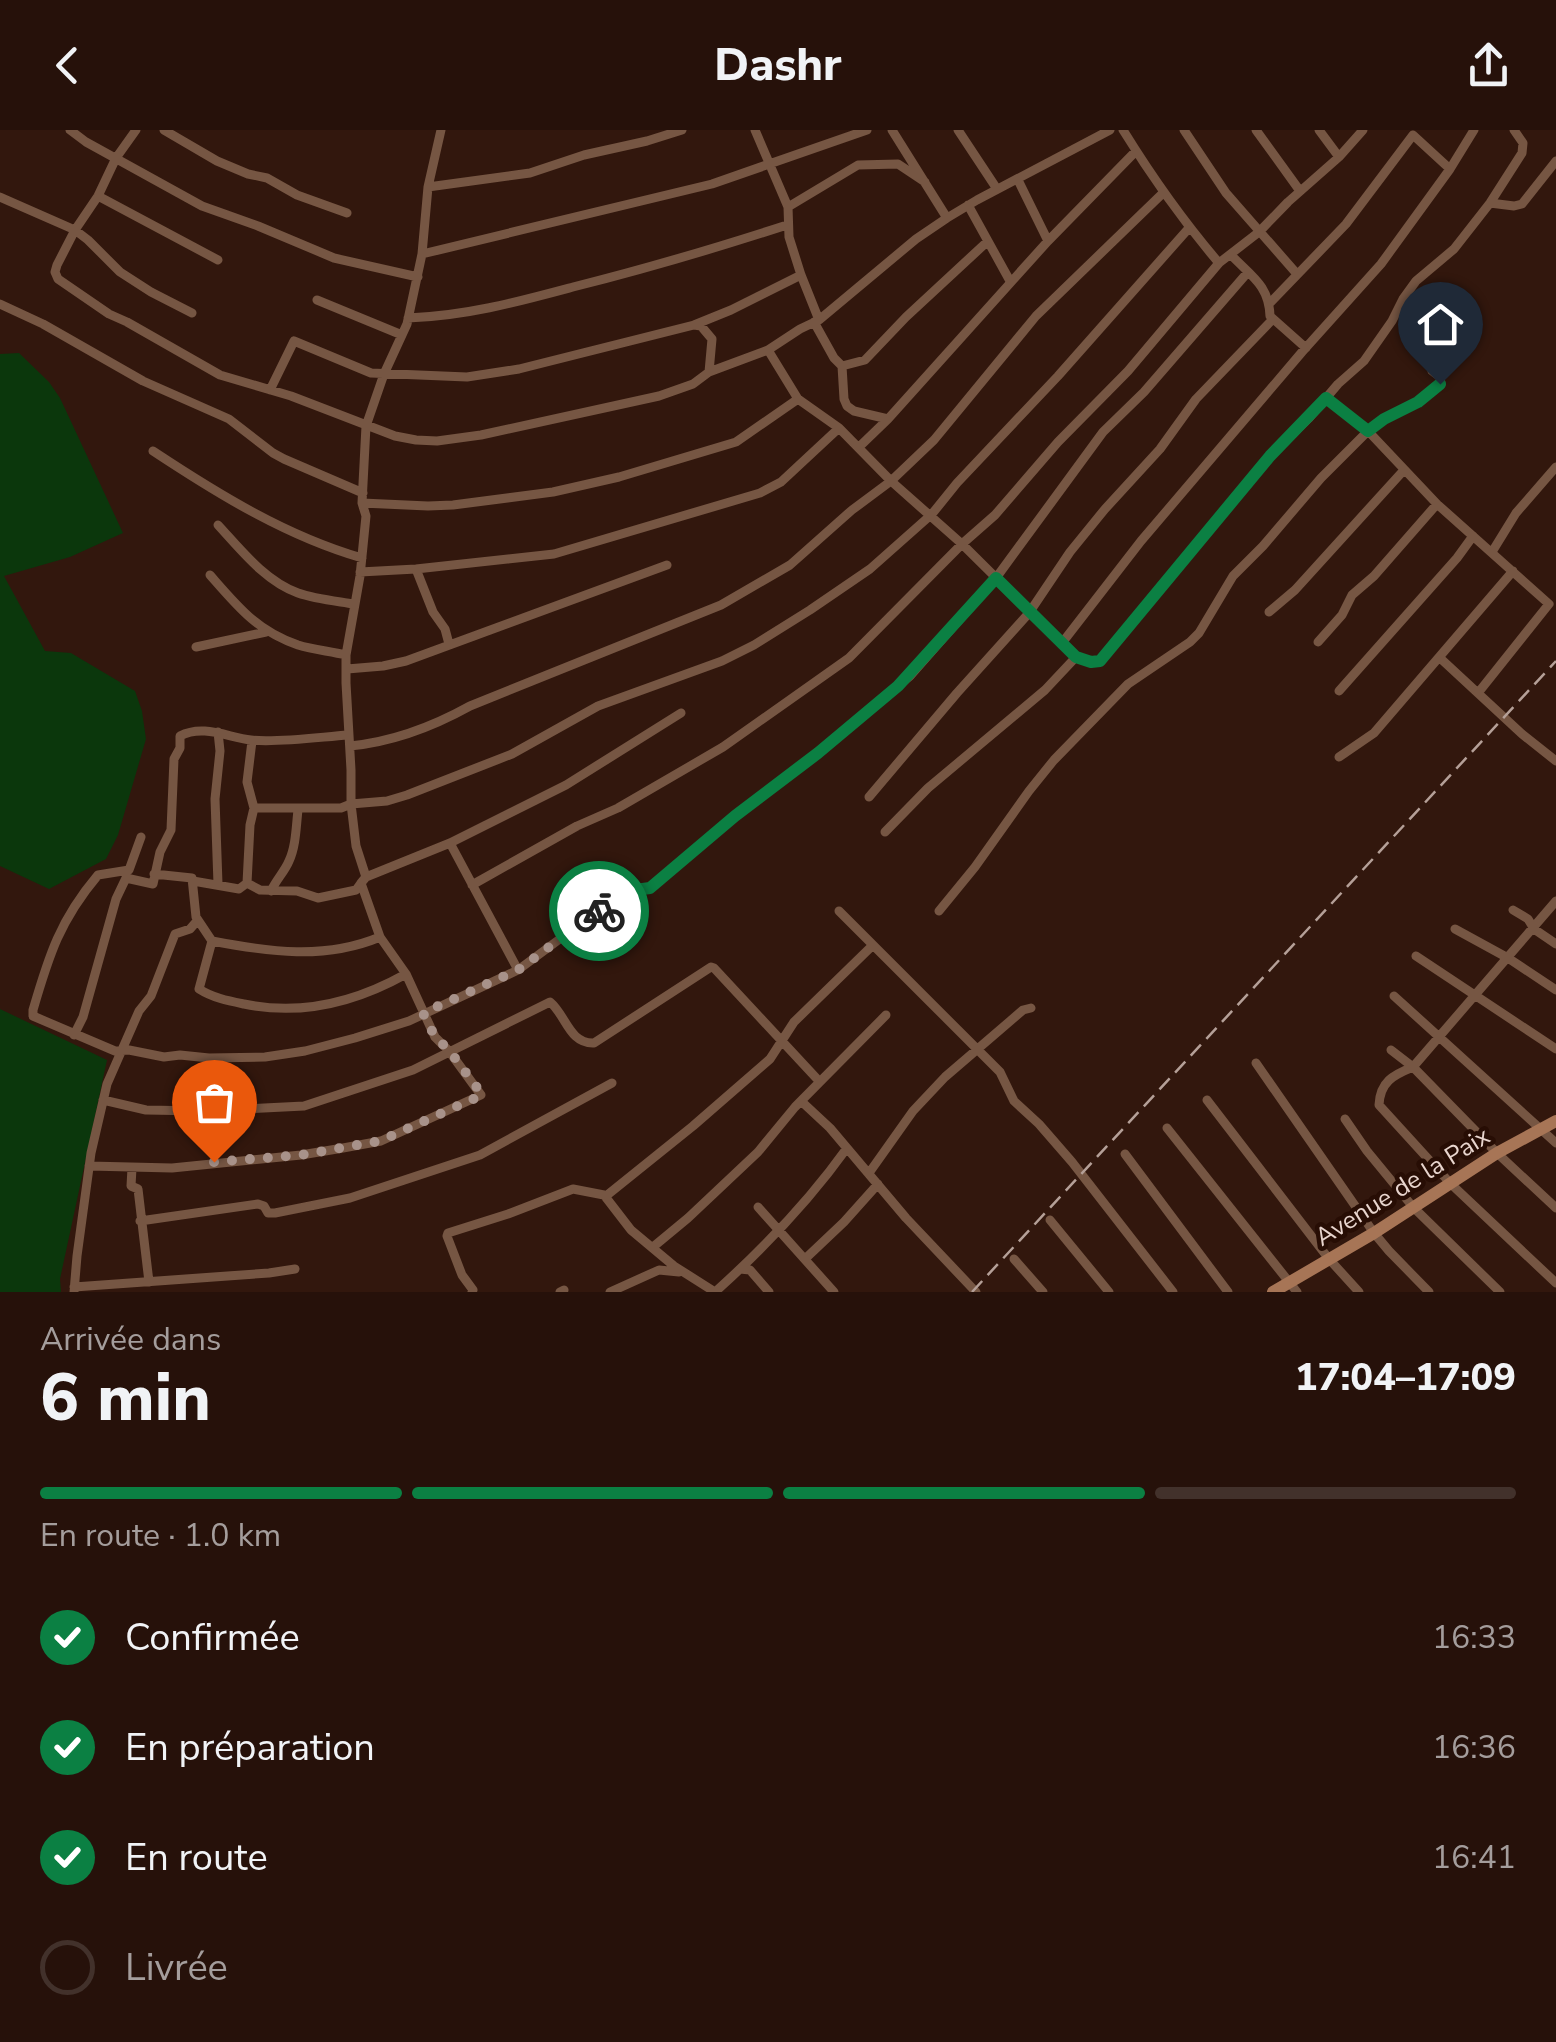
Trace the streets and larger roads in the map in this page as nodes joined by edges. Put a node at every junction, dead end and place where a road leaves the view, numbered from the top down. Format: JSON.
{"nodes":[{"id":1,"x":70,"y":130,"type":"edge"},
{"id":2,"x":136,"y":130,"type":"edge"},
{"id":3,"x":164,"y":130,"type":"edge"},
{"id":4,"x":442,"y":130,"type":"edge"},
{"id":5,"x":682,"y":130,"type":"edge"},
{"id":6,"x":755,"y":130,"type":"edge"},
{"id":7,"x":867,"y":130,"type":"edge"},
{"id":8,"x":892,"y":130,"type":"edge"},
{"id":9,"x":958,"y":130,"type":"edge"},
{"id":10,"x":1082,"y":130,"type":"edge"},
{"id":11,"x":1110,"y":130,"type":"edge"},
{"id":12,"x":1123,"y":130,"type":"edge"},
{"id":13,"x":1184,"y":130,"type":"edge"},
{"id":14,"x":1256,"y":130,"type":"edge"},
{"id":15,"x":1318,"y":130,"type":"edge"},
{"id":16,"x":1362,"y":130,"type":"edge"},
{"id":17,"x":1474,"y":130,"type":"edge"},
{"id":18,"x":1514,"y":130,"type":"edge"},
{"id":19,"x":1416,"y":132,"type":"edge"},
{"id":20,"x":1090,"y":141,"type":"junction"},
{"id":21,"x":1136,"y":151,"type":"junction"},
{"id":22,"x":1339,"y":157,"type":"junction"},
{"id":23,"x":116,"y":158,"type":"junction"},
{"id":24,"x":1556,"y":161,"type":"edge"},
{"id":25,"x":770,"y":165,"type":"junction"},
{"id":26,"x":1450,"y":169,"type":"junction"},
{"id":27,"x":1018,"y":180,"type":"junction"},
{"id":28,"x":925,"y":182,"type":"junction"},
{"id":29,"x":428,"y":187,"type":"junction"},
{"id":30,"x":998,"y":189,"type":"junction"},
{"id":31,"x":1300,"y":191,"type":"junction"},
{"id":32,"x":1163,"y":193,"type":"junction"},
{"id":33,"x":98,"y":196,"type":"junction"},
{"id":34,"x":0,"y":197,"type":"edge"},
{"id":35,"x":1490,"y":203,"type":"junction"},
{"id":36,"x":968,"y":205,"type":"junction"},
{"id":37,"x":788,"y":207,"type":"junction"},
{"id":38,"x":346,"y":213,"type":"dead end"},
{"id":39,"x":947,"y":218,"type":"junction"},
{"id":40,"x":786,"y":225,"type":"junction"},
{"id":41,"x":1189,"y":228,"type":"junction"},
{"id":42,"x":74,"y":230,"type":"junction"},
{"id":43,"x":1259,"y":232,"type":"junction"},
{"id":44,"x":988,"y":241,"type":"junction"},
{"id":45,"x":1048,"y":241,"type":"junction"},
{"id":46,"x":422,"y":254,"type":"junction"},
{"id":47,"x":1230,"y":255,"type":"junction"},
{"id":48,"x":218,"y":260,"type":"dead end"},
{"id":49,"x":1219,"y":263,"type":"junction"},
{"id":50,"x":1248,"y":272,"type":"junction"},
{"id":51,"x":1297,"y":274,"type":"junction"},
{"id":52,"x":801,"y":275,"type":"junction"},
{"id":53,"x":418,"y":276,"type":"junction"},
{"id":54,"x":1010,"y":282,"type":"junction"},
{"id":55,"x":318,"y":300,"type":"dead end"},
{"id":56,"x":1270,"y":303,"type":"junction"},
{"id":57,"x":0,"y":304,"type":"edge"},
{"id":58,"x":192,"y":313,"type":"dead end"},
{"id":59,"x":408,"y":318,"type":"junction"},
{"id":60,"x":1273,"y":319,"type":"junction"},
{"id":61,"x":816,"y":321,"type":"junction"},
{"id":62,"x":694,"y":324,"type":"junction"},
{"id":63,"x":402,"y":336,"type":"junction"},
{"id":64,"x":1306,"y":348,"type":"junction"},
{"id":65,"x":768,"y":350,"type":"junction"},
{"id":66,"x":842,"y":366,"type":"junction"},
{"id":67,"x":1432,"y":371,"type":"dead end"},
{"id":68,"x":709,"y":372,"type":"junction"},
{"id":69,"x":384,"y":374,"type":"junction"},
{"id":70,"x":270,"y":390,"type":"junction"},
{"id":71,"x":1326,"y":398,"type":"junction"},
{"id":72,"x":798,"y":399,"type":"junction"},
{"id":73,"x":888,"y":418,"type":"junction"},
{"id":74,"x":366,"y":426,"type":"junction"},
{"id":75,"x":838,"y":428,"type":"junction"},
{"id":76,"x":1368,"y":431,"type":"junction"},
{"id":77,"x":859,"y":447,"type":"junction"},
{"id":78,"x":152,"y":452,"type":"dead end"},
{"id":79,"x":1556,"y":466,"type":"edge"},
{"id":80,"x":1404,"y":470,"type":"junction"},
{"id":81,"x":891,"y":481,"type":"junction"},
{"id":82,"x":363,"y":498,"type":"junction"},
{"id":83,"x":1437,"y":504,"type":"junction"},
{"id":84,"x":930,"y":516,"type":"junction"},
{"id":85,"x":218,"y":525,"type":"dead end"},
{"id":86,"x":1474,"y":536,"type":"junction"},
{"id":87,"x":962,"y":544,"type":"junction"},
{"id":88,"x":1492,"y":552,"type":"junction"},
{"id":89,"x":362,"y":558,"type":"junction"},
{"id":90,"x":667,"y":565,"type":"dead end"},
{"id":91,"x":416,"y":570,"type":"junction"},
{"id":92,"x":1513,"y":570,"type":"junction"},
{"id":93,"x":360,"y":572,"type":"junction"},
{"id":94,"x":210,"y":575,"type":"dead end"},
{"id":95,"x":996,"y":578,"type":"junction"},
{"id":96,"x":354,"y":604,"type":"junction"},
{"id":97,"x":1269,"y":612,"type":"dead end"},
{"id":98,"x":1029,"y":613,"type":"junction"},
{"id":99,"x":279,"y":636,"type":"junction"},
{"id":100,"x":1318,"y":642,"type":"dead end"},
{"id":101,"x":449,"y":644,"type":"junction"},
{"id":102,"x":1062,"y":644,"type":"junction"},
{"id":103,"x":196,"y":648,"type":"dead end"},
{"id":104,"x":346,"y":655,"type":"junction"},
{"id":105,"x":1076,"y":657,"type":"junction"},
{"id":106,"x":1440,"y":658,"type":"junction"},
{"id":107,"x":347,"y":669,"type":"junction"},
{"id":108,"x":1339,"y":691,"type":"dead end"},
{"id":109,"x":1478,"y":692,"type":"junction"},
{"id":110,"x":680,"y":712,"type":"dead end"},
{"id":111,"x":218,"y":732,"type":"junction"},
{"id":112,"x":252,"y":740,"type":"junction"},
{"id":113,"x":349,"y":740,"type":"junction"},
{"id":114,"x":1339,"y":757,"type":"dead end"},
{"id":115,"x":1556,"y":761,"type":"edge"},
{"id":116,"x":869,"y":797,"type":"dead end"},
{"id":117,"x":350,"y":804,"type":"junction"},
{"id":118,"x":254,"y":808,"type":"junction"},
{"id":119,"x":298,"y":810,"type":"junction"},
{"id":120,"x":884,"y":832,"type":"dead end"},
{"id":121,"x":141,"y":837,"type":"dead end"},
{"id":122,"x":450,"y":843,"type":"junction"},
{"id":123,"x":288,"y":865,"type":"junction"},
{"id":124,"x":128,"y":874,"type":"junction"},
{"id":125,"x":154,"y":874,"type":"junction"},
{"id":126,"x":364,"y":880,"type":"junction"},
{"id":127,"x":193,"y":881,"type":"junction"},
{"id":128,"x":246,"y":883,"type":"junction"},
{"id":129,"x":218,"y":884,"type":"junction"},
{"id":130,"x":472,"y":884,"type":"junction"},
{"id":131,"x":271,"y":890,"type":"junction"},
{"id":132,"x":288,"y":890,"type":"junction"},
{"id":133,"x":1556,"y":901,"type":"edge"},
{"id":134,"x":1513,"y":910,"type":"dead end"},
{"id":135,"x":840,"y":911,"type":"dead end"},
{"id":136,"x":939,"y":911,"type":"dead end"},
{"id":137,"x":197,"y":921,"type":"junction"},
{"id":138,"x":1455,"y":929,"type":"dead end"},
{"id":139,"x":1534,"y":929,"type":"junction"},
{"id":140,"x":380,"y":937,"type":"junction"},
{"id":141,"x":212,"y":941,"type":"junction"},
{"id":142,"x":1556,"y":944,"type":"edge"},
{"id":143,"x":872,"y":946,"type":"junction"},
{"id":144,"x":1416,"y":956,"type":"dead end"},
{"id":145,"x":1508,"y":958,"type":"junction"},
{"id":146,"x":518,"y":970,"type":"junction"},
{"id":147,"x":406,"y":974,"type":"junction"},
{"id":148,"x":1556,"y":990,"type":"edge"},
{"id":149,"x":1394,"y":996,"type":"dead end"},
{"id":150,"x":1474,"y":996,"type":"junction"},
{"id":151,"x":1032,"y":1008,"type":"dead end"},
{"id":152,"x":423,"y":1013,"type":"junction"},
{"id":153,"x":886,"y":1015,"type":"dead end"},
{"id":154,"x":74,"y":1035,"type":"junction"},
{"id":155,"x":1441,"y":1036,"type":"junction"},
{"id":156,"x":782,"y":1041,"type":"junction"},
{"id":157,"x":1556,"y":1049,"type":"edge"},
{"id":158,"x":449,"y":1050,"type":"junction"},
{"id":159,"x":977,"y":1050,"type":"junction"},
{"id":160,"x":1391,"y":1050,"type":"dead end"},
{"id":161,"x":120,"y":1051,"type":"junction"},
{"id":162,"x":1256,"y":1063,"type":"dead end"},
{"id":163,"x":1413,"y":1067,"type":"junction"},
{"id":164,"x":819,"y":1081,"type":"junction"},
{"id":165,"x":612,"y":1083,"type":"dead end"},
{"id":166,"x":103,"y":1100,"type":"junction"},
{"id":167,"x":1206,"y":1100,"type":"dead end"},
{"id":168,"x":802,"y":1101,"type":"junction"},
{"id":169,"x":1345,"y":1119,"type":"dead end"},
{"id":170,"x":1556,"y":1121,"type":"edge"},
{"id":171,"x":1167,"y":1128,"type":"dead end"},
{"id":172,"x":1542,"y":1130,"type":"junction"},
{"id":173,"x":1556,"y":1143,"type":"edge"},
{"id":174,"x":847,"y":1148,"type":"junction"},
{"id":175,"x":1497,"y":1153,"type":"junction"},
{"id":176,"x":1126,"y":1154,"type":"dead end"},
{"id":177,"x":89,"y":1166,"type":"junction"},
{"id":178,"x":132,"y":1168,"type":"junction"},
{"id":179,"x":868,"y":1173,"type":"junction"},
{"id":180,"x":878,"y":1184,"type":"junction"},
{"id":181,"x":1451,"y":1184,"type":"junction"},
{"id":182,"x":606,"y":1196,"type":"junction"},
{"id":183,"x":758,"y":1206,"type":"dead end"},
{"id":184,"x":1413,"y":1207,"type":"junction"},
{"id":185,"x":1556,"y":1208,"type":"edge"},
{"id":186,"x":1050,"y":1220,"type":"dead end"},
{"id":187,"x":140,"y":1221,"type":"junction"},
{"id":188,"x":778,"y":1231,"type":"junction"},
{"id":189,"x":1374,"y":1232,"type":"junction"},
{"id":190,"x":653,"y":1247,"type":"junction"},
{"id":191,"x":806,"y":1258,"type":"junction"},
{"id":192,"x":1014,"y":1259,"type":"dead end"},
{"id":193,"x":1329,"y":1259,"type":"junction"},
{"id":194,"x":294,"y":1269,"type":"dead end"},
{"id":195,"x":740,"y":1269,"type":"junction"},
{"id":196,"x":682,"y":1272,"type":"junction"},
{"id":197,"x":149,"y":1282,"type":"junction"},
{"id":198,"x":1556,"y":1283,"type":"edge"},
{"id":199,"x":1293,"y":1287,"type":"edge"},
{"id":200,"x":74,"y":1290,"type":"edge"},
{"id":201,"x":472,"y":1292,"type":"edge"},
{"id":202,"x":610,"y":1292,"type":"edge"},
{"id":203,"x":715,"y":1292,"type":"edge"},
{"id":204,"x":769,"y":1292,"type":"edge"},
{"id":205,"x":834,"y":1292,"type":"edge"},
{"id":206,"x":976,"y":1292,"type":"edge"},
{"id":207,"x":1043,"y":1292,"type":"edge"},
{"id":208,"x":1109,"y":1292,"type":"edge"},
{"id":209,"x":1173,"y":1292,"type":"edge"},
{"id":210,"x":1228,"y":1292,"type":"edge"},
{"id":211,"x":1273,"y":1292,"type":"edge"},
{"id":212,"x":1360,"y":1292,"type":"edge"},
{"id":213,"x":1429,"y":1292,"type":"edge"},
{"id":214,"x":1500,"y":1292,"type":"edge"}],
"edges":[{"from":1,"to":23,"type":"street"},
{"from":2,"to":23,"type":"street"},
{"from":3,"to":38,"type":"street"},
{"from":4,"to":29,"type":"street"},
{"from":5,"to":29,"type":"street"},
{"from":6,"to":25,"type":"street"},
{"from":7,"to":25,"type":"street"},
{"from":8,"to":28,"type":"street"},
{"from":9,"to":30,"type":"street"},
{"from":10,"to":20,"type":"street"},
{"from":11,"to":20,"type":"street"},
{"from":12,"to":21,"type":"street"},
{"from":13,"to":43,"type":"street"},
{"from":14,"to":31,"type":"street"},
{"from":15,"to":22,"type":"street"},
{"from":16,"to":22,"type":"street"},
{"from":17,"to":26,"type":"street"},
{"from":18,"to":35,"type":"street"},
{"from":19,"to":26,"type":"street"},
{"from":19,"to":51,"type":"street"},
{"from":20,"to":27,"type":"street"},
{"from":21,"to":32,"type":"street"},
{"from":21,"to":45,"type":"street"},
{"from":22,"to":31,"type":"street"},
{"from":23,"to":33,"type":"street"},
{"from":23,"to":53,"type":"street"},
{"from":24,"to":35,"type":"street"},
{"from":25,"to":37,"type":"street"},
{"from":25,"to":46,"type":"street"},
{"from":26,"to":64,"type":"street"},
{"from":27,"to":30,"type":"street"},
{"from":27,"to":45,"type":"street"},
{"from":28,"to":37,"type":"street"},
{"from":28,"to":39,"type":"street"},
{"from":29,"to":46,"type":"street"},
{"from":30,"to":36,"type":"street"},
{"from":31,"to":43,"type":"street"},
{"from":32,"to":41,"type":"street"},
{"from":32,"to":81,"type":"street"},
{"from":33,"to":42,"type":"street"},
{"from":33,"to":48,"type":"street"},
{"from":34,"to":42,"type":"street"},
{"from":35,"to":71,"type":"street"},
{"from":36,"to":39,"type":"street"},
{"from":36,"to":44,"type":"street"},
{"from":37,"to":40,"type":"street"},
{"from":39,"to":61,"type":"street"},
{"from":40,"to":52,"type":"street"},
{"from":40,"to":59,"type":"street"},
{"from":41,"to":49,"type":"street"},
{"from":41,"to":84,"type":"street"},
{"from":42,"to":58,"type":"street"},
{"from":42,"to":70,"type":"street"},
{"from":43,"to":47,"type":"street"},
{"from":43,"to":51,"type":"street"},
{"from":44,"to":54,"type":"street"},
{"from":44,"to":66,"type":"street"},
{"from":45,"to":54,"type":"street"},
{"from":46,"to":53,"type":"street"},
{"from":47,"to":49,"type":"street"},
{"from":47,"to":50,"type":"street"},
{"from":49,"to":87,"type":"street"},
{"from":50,"to":56,"type":"street"},
{"from":50,"to":95,"type":"street"},
{"from":51,"to":56,"type":"street"},
{"from":52,"to":61,"type":"street"},
{"from":52,"to":62,"type":"street"},
{"from":53,"to":59,"type":"street"},
{"from":54,"to":73,"type":"street"},
{"from":55,"to":63,"type":"street"},
{"from":56,"to":60,"type":"street"},
{"from":57,"to":82,"type":"street"},
{"from":59,"to":63,"type":"street"},
{"from":60,"to":64,"type":"street"},
{"from":60,"to":98,"type":"street"},
{"from":61,"to":65,"type":"street"},
{"from":61,"to":66,"type":"street"},
{"from":62,"to":68,"type":"street"},
{"from":62,"to":69,"type":"street"},
{"from":63,"to":69,"type":"street"},
{"from":64,"to":102,"type":"street"},
{"from":65,"to":68,"type":"street"},
{"from":65,"to":72,"type":"street"},
{"from":66,"to":73,"type":"street"},
{"from":67,"to":76,"type":"street"},
{"from":68,"to":74,"type":"street"},
{"from":69,"to":70,"type":"street"},
{"from":69,"to":74,"type":"street"},
{"from":70,"to":74,"type":"street"},
{"from":71,"to":76,"type":"street"},
{"from":71,"to":105,"type":"street"},
{"from":72,"to":75,"type":"street"},
{"from":72,"to":82,"type":"street"},
{"from":73,"to":77,"type":"street"},
{"from":74,"to":82,"type":"street"},
{"from":75,"to":77,"type":"street"},
{"from":75,"to":91,"type":"street"},
{"from":76,"to":80,"type":"street"},
{"from":76,"to":136,"type":"street"},
{"from":77,"to":81,"type":"street"},
{"from":78,"to":89,"type":"street"},
{"from":79,"to":88,"type":"street"},
{"from":80,"to":83,"type":"street"},
{"from":80,"to":97,"type":"street"},
{"from":81,"to":84,"type":"street"},
{"from":81,"to":113,"type":"street"},
{"from":82,"to":89,"type":"street"},
{"from":83,"to":86,"type":"street"},
{"from":83,"to":100,"type":"street"},
{"from":84,"to":87,"type":"street"},
{"from":84,"to":117,"type":"street"},
{"from":85,"to":96,"type":"street"},
{"from":86,"to":88,"type":"street"},
{"from":86,"to":108,"type":"street"},
{"from":87,"to":95,"type":"street"},
{"from":87,"to":130,"type":"street"},
{"from":88,"to":92,"type":"street"},
{"from":89,"to":93,"type":"street"},
{"from":90,"to":101,"type":"street"},
{"from":91,"to":93,"type":"street"},
{"from":91,"to":101,"type":"street"},
{"from":92,"to":106,"type":"street"},
{"from":92,"to":109,"type":"street"},
{"from":93,"to":96,"type":"street"},
{"from":94,"to":99,"type":"street"},
{"from":95,"to":98,"type":"street"},
{"from":95,"to":146,"type":"street"},
{"from":96,"to":104,"type":"street"},
{"from":98,"to":102,"type":"street"},
{"from":98,"to":116,"type":"street"},
{"from":99,"to":103,"type":"street"},
{"from":99,"to":104,"type":"street"},
{"from":101,"to":107,"type":"street"},
{"from":102,"to":105,"type":"street"},
{"from":104,"to":107,"type":"street"},
{"from":105,"to":120,"type":"street"},
{"from":106,"to":109,"type":"street"},
{"from":106,"to":114,"type":"street"},
{"from":107,"to":113,"type":"street"},
{"from":109,"to":115,"type":"street"},
{"from":110,"to":122,"type":"street"},
{"from":111,"to":112,"type":"street"},
{"from":111,"to":125,"type":"street"},
{"from":111,"to":129,"type":"street"},
{"from":112,"to":113,"type":"street"},
{"from":112,"to":118,"type":"street"},
{"from":113,"to":117,"type":"street"},
{"from":117,"to":119,"type":"street"},
{"from":117,"to":126,"type":"street"},
{"from":118,"to":119,"type":"street"},
{"from":118,"to":128,"type":"street"},
{"from":119,"to":123,"type":"street"},
{"from":121,"to":124,"type":"street"},
{"from":122,"to":126,"type":"street"},
{"from":122,"to":130,"type":"street"},
{"from":123,"to":131,"type":"street"},
{"from":123,"to":132,"type":"street"},
{"from":124,"to":125,"type":"street"},
{"from":124,"to":154,"type":"street"},
{"from":124,"to":154,"type":"street"},
{"from":125,"to":127,"type":"street"},
{"from":126,"to":132,"type":"street"},
{"from":126,"to":140,"type":"street"},
{"from":127,"to":129,"type":"street"},
{"from":127,"to":137,"type":"street"},
{"from":128,"to":129,"type":"street"},
{"from":128,"to":131,"type":"street"},
{"from":130,"to":146,"type":"street"},
{"from":131,"to":132,"type":"street"},
{"from":133,"to":139,"type":"street"},
{"from":134,"to":139,"type":"street"},
{"from":135,"to":143,"type":"street"},
{"from":137,"to":141,"type":"street"},
{"from":137,"to":161,"type":"street"},
{"from":138,"to":145,"type":"street"},
{"from":139,"to":142,"type":"street"},
{"from":139,"to":145,"type":"street"},
{"from":140,"to":141,"type":"street"},
{"from":140,"to":147,"type":"street"},
{"from":141,"to":147,"type":"street"},
{"from":143,"to":156,"type":"street"},
{"from":143,"to":159,"type":"street"},
{"from":144,"to":150,"type":"street"},
{"from":145,"to":148,"type":"street"},
{"from":145,"to":150,"type":"street"},
{"from":146,"to":152,"type":"street"},
{"from":147,"to":152,"type":"street"},
{"from":149,"to":155,"type":"street"},
{"from":150,"to":155,"type":"street"},
{"from":150,"to":157,"type":"street"},
{"from":151,"to":159,"type":"street"},
{"from":152,"to":158,"type":"street"},
{"from":152,"to":161,"type":"street"},
{"from":153,"to":164,"type":"street"},
{"from":154,"to":161,"type":"street"},
{"from":155,"to":163,"type":"street"},
{"from":155,"to":172,"type":"street"},
{"from":156,"to":158,"type":"street"},
{"from":156,"to":164,"type":"street"},
{"from":156,"to":182,"type":"street"},
{"from":158,"to":166,"type":"street"},
{"from":158,"to":178,"type":"street"},
{"from":159,"to":179,"type":"street"},
{"from":159,"to":209,"type":"street"},
{"from":160,"to":163,"type":"street"},
{"from":161,"to":166,"type":"street"},
{"from":162,"to":189,"type":"street"},
{"from":163,"to":175,"type":"street"},
{"from":163,"to":181,"type":"street"},
{"from":164,"to":168,"type":"street"},
{"from":165,"to":187,"type":"street"},
{"from":166,"to":177,"type":"street"},
{"from":167,"to":193,"type":"street"},
{"from":168,"to":174,"type":"street"},
{"from":168,"to":190,"type":"street"},
{"from":169,"to":184,"type":"street"},
{"from":170,"to":172,"type":"street","name":"Avenue de la Paix"},
{"from":171,"to":199,"type":"street"},
{"from":172,"to":173,"type":"street"},
{"from":172,"to":175,"type":"street","name":"Avenue de la Paix"},
{"from":174,"to":179,"type":"street"},
{"from":174,"to":188,"type":"street"},
{"from":175,"to":181,"type":"street","name":"Avenue de la Paix"},
{"from":175,"to":185,"type":"street"},
{"from":176,"to":210,"type":"street"},
{"from":177,"to":178,"type":"street"},
{"from":177,"to":200,"type":"street"},
{"from":178,"to":187,"type":"street"},
{"from":179,"to":180,"type":"street"},
{"from":180,"to":191,"type":"street"},
{"from":180,"to":206,"type":"street"},
{"from":181,"to":184,"type":"street","name":"Avenue de la Paix"},
{"from":181,"to":198,"type":"street"},
{"from":182,"to":190,"type":"street"},
{"from":182,"to":201,"type":"street"},
{"from":183,"to":188,"type":"street"},
{"from":184,"to":189,"type":"street","name":"Avenue de la Paix"},
{"from":184,"to":214,"type":"street"},
{"from":186,"to":208,"type":"street"},
{"from":187,"to":197,"type":"street"},
{"from":188,"to":191,"type":"street"},
{"from":188,"to":195,"type":"street"},
{"from":189,"to":193,"type":"street","name":"Avenue de la Paix"},
{"from":189,"to":213,"type":"street"},
{"from":190,"to":196,"type":"street"},
{"from":191,"to":205,"type":"street"},
{"from":192,"to":207,"type":"street"},
{"from":193,"to":199,"type":"street","name":"Avenue de la Paix"},
{"from":193,"to":212,"type":"street"},
{"from":194,"to":197,"type":"street"},
{"from":195,"to":203,"type":"street"},
{"from":195,"to":204,"type":"street"},
{"from":196,"to":202,"type":"street"},
{"from":196,"to":203,"type":"street"},
{"from":197,"to":200,"type":"street"},
{"from":199,"to":211,"type":"street","name":"Avenue de la Paix"}]}
